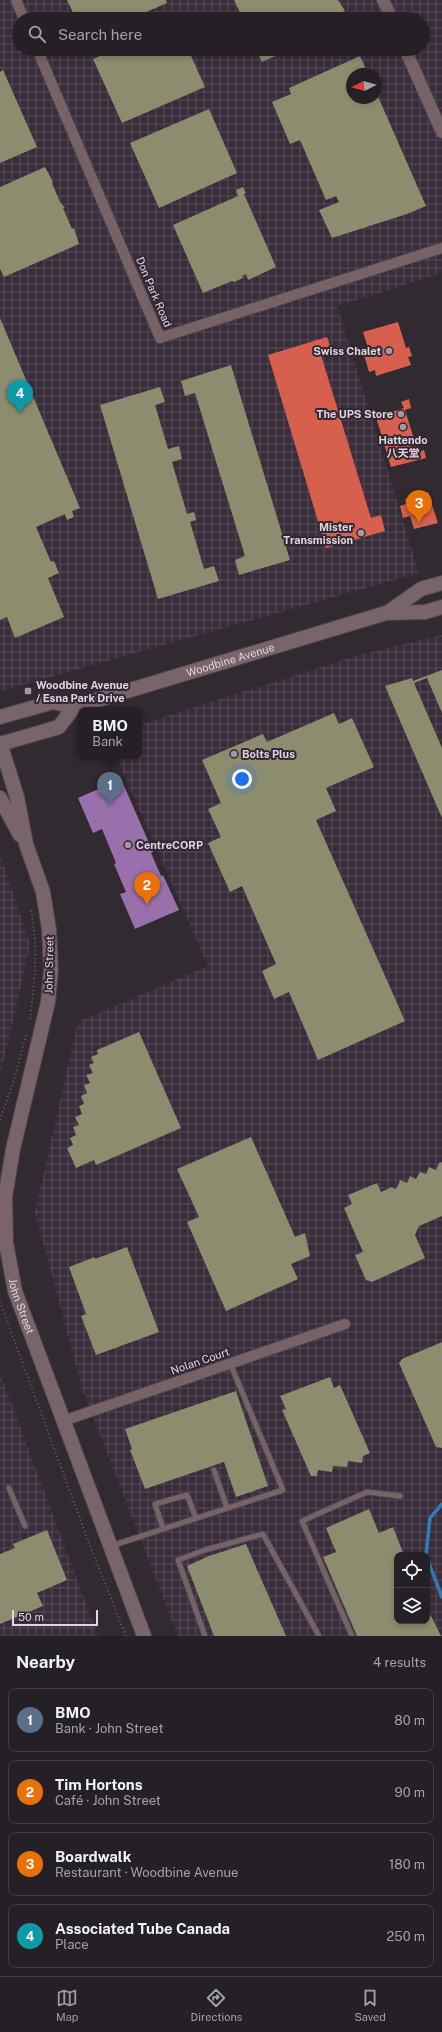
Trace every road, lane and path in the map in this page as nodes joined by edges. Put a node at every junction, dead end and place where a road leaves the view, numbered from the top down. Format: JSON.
{"nodes":[{"id":1,"x":16,"y":0,"type":"edge"},
{"id":2,"x":383,"y":0,"type":"edge"},
{"id":3,"x":21,"y":12,"type":"edge"},
{"id":4,"x":389,"y":12,"type":"edge"},
{"id":5,"x":40,"y":56,"type":"edge"},
{"id":6,"x":408,"y":56,"type":"edge"},
{"id":7,"x":442,"y":132,"type":"edge"},
{"id":8,"x":442,"y":248,"type":"edge"},
{"id":9,"x":442,"y":583,"type":"edge"},
{"id":10,"x":442,"y":607,"type":"edge"},
{"id":11,"x":386,"y":613,"type":"junction"},
{"id":12,"x":74,"y":707,"type":"junction"},
{"id":13,"x":0,"y":717,"type":"edge"},
{"id":14,"x":0,"y":744,"type":"edge"},
{"id":15,"x":0,"y":798,"type":"edge"},
{"id":16,"x":26,"y":844,"type":"junction"},
{"id":17,"x":31,"y":910,"type":"dead end"},
{"id":18,"x":30,"y":1019,"type":"dead end"},
{"id":19,"x":26,"y":1034,"type":"dead end"},
{"id":20,"x":0,"y":1120,"type":"edge"},
{"id":21,"x":0,"y":1302,"type":"edge"},
{"id":22,"x":345,"y":1324,"type":"dead end"},
{"id":23,"x":230,"y":1363,"type":"junction"},
{"id":24,"x":63,"y":1421,"type":"junction"},
{"id":25,"x":214,"y":1470,"type":"dead end"},
{"id":26,"x":9,"y":1488,"type":"dead end"},
{"id":27,"x":400,"y":1496,"type":"dead end"},
{"id":28,"x":227,"y":1508,"type":"junction"},
{"id":29,"x":196,"y":1518,"type":"junction"},
{"id":30,"x":25,"y":1526,"type":"dead end"},
{"id":31,"x":163,"y":1528,"type":"junction"},
{"id":32,"x":110,"y":1546,"type":"junction"},
{"id":33,"x":126,"y":1636,"type":"edge"},
{"id":34,"x":144,"y":1636,"type":"edge"},
{"id":35,"x":205,"y":1636,"type":"edge"},
{"id":36,"x":319,"y":1636,"type":"edge"},
{"id":37,"x":352,"y":1636,"type":"edge"}],
"edges":[{"from":1,"to":3,"type":"street"},
{"from":2,"to":4,"type":"street"},
{"from":5,"to":8,"type":"street","name":"Don Park Road"},
{"from":6,"to":7,"type":"street"},
{"from":9,"to":11,"type":"main road","name":"Woodbine Avenue"},
{"from":10,"to":11,"type":"main road","name":"Woodbine Avenue"},
{"from":11,"to":12,"type":"main road","name":"Woodbine Avenue"},
{"from":12,"to":13,"type":"main road"},
{"from":12,"to":14,"type":"main road"},
{"from":14,"to":16,"type":"main road","name":"John Street"},
{"from":15,"to":16,"type":"main road","name":"John Street"},
{"from":16,"to":24,"type":"main road","name":"John Street"},
{"from":17,"to":18,"type":"path"},
{"from":19,"to":20,"type":"path"},
{"from":21,"to":33,"type":"path"},
{"from":22,"to":23,"type":"street","name":"Nolan Court"},
{"from":23,"to":24,"type":"street","name":"Nolan Court"},
{"from":23,"to":28,"type":"lane"},
{"from":24,"to":32,"type":"main road","name":"John Street"},
{"from":25,"to":28,"type":"lane"},
{"from":26,"to":30,"type":"lane"},
{"from":27,"to":37,"type":"lane"},
{"from":28,"to":29,"type":"lane"},
{"from":29,"to":31,"type":"lane"},
{"from":29,"to":31,"type":"lane"},
{"from":31,"to":32,"type":"lane"},
{"from":32,"to":34,"type":"main road","name":"John Street"},
{"from":35,"to":36,"type":"lane"}]}
